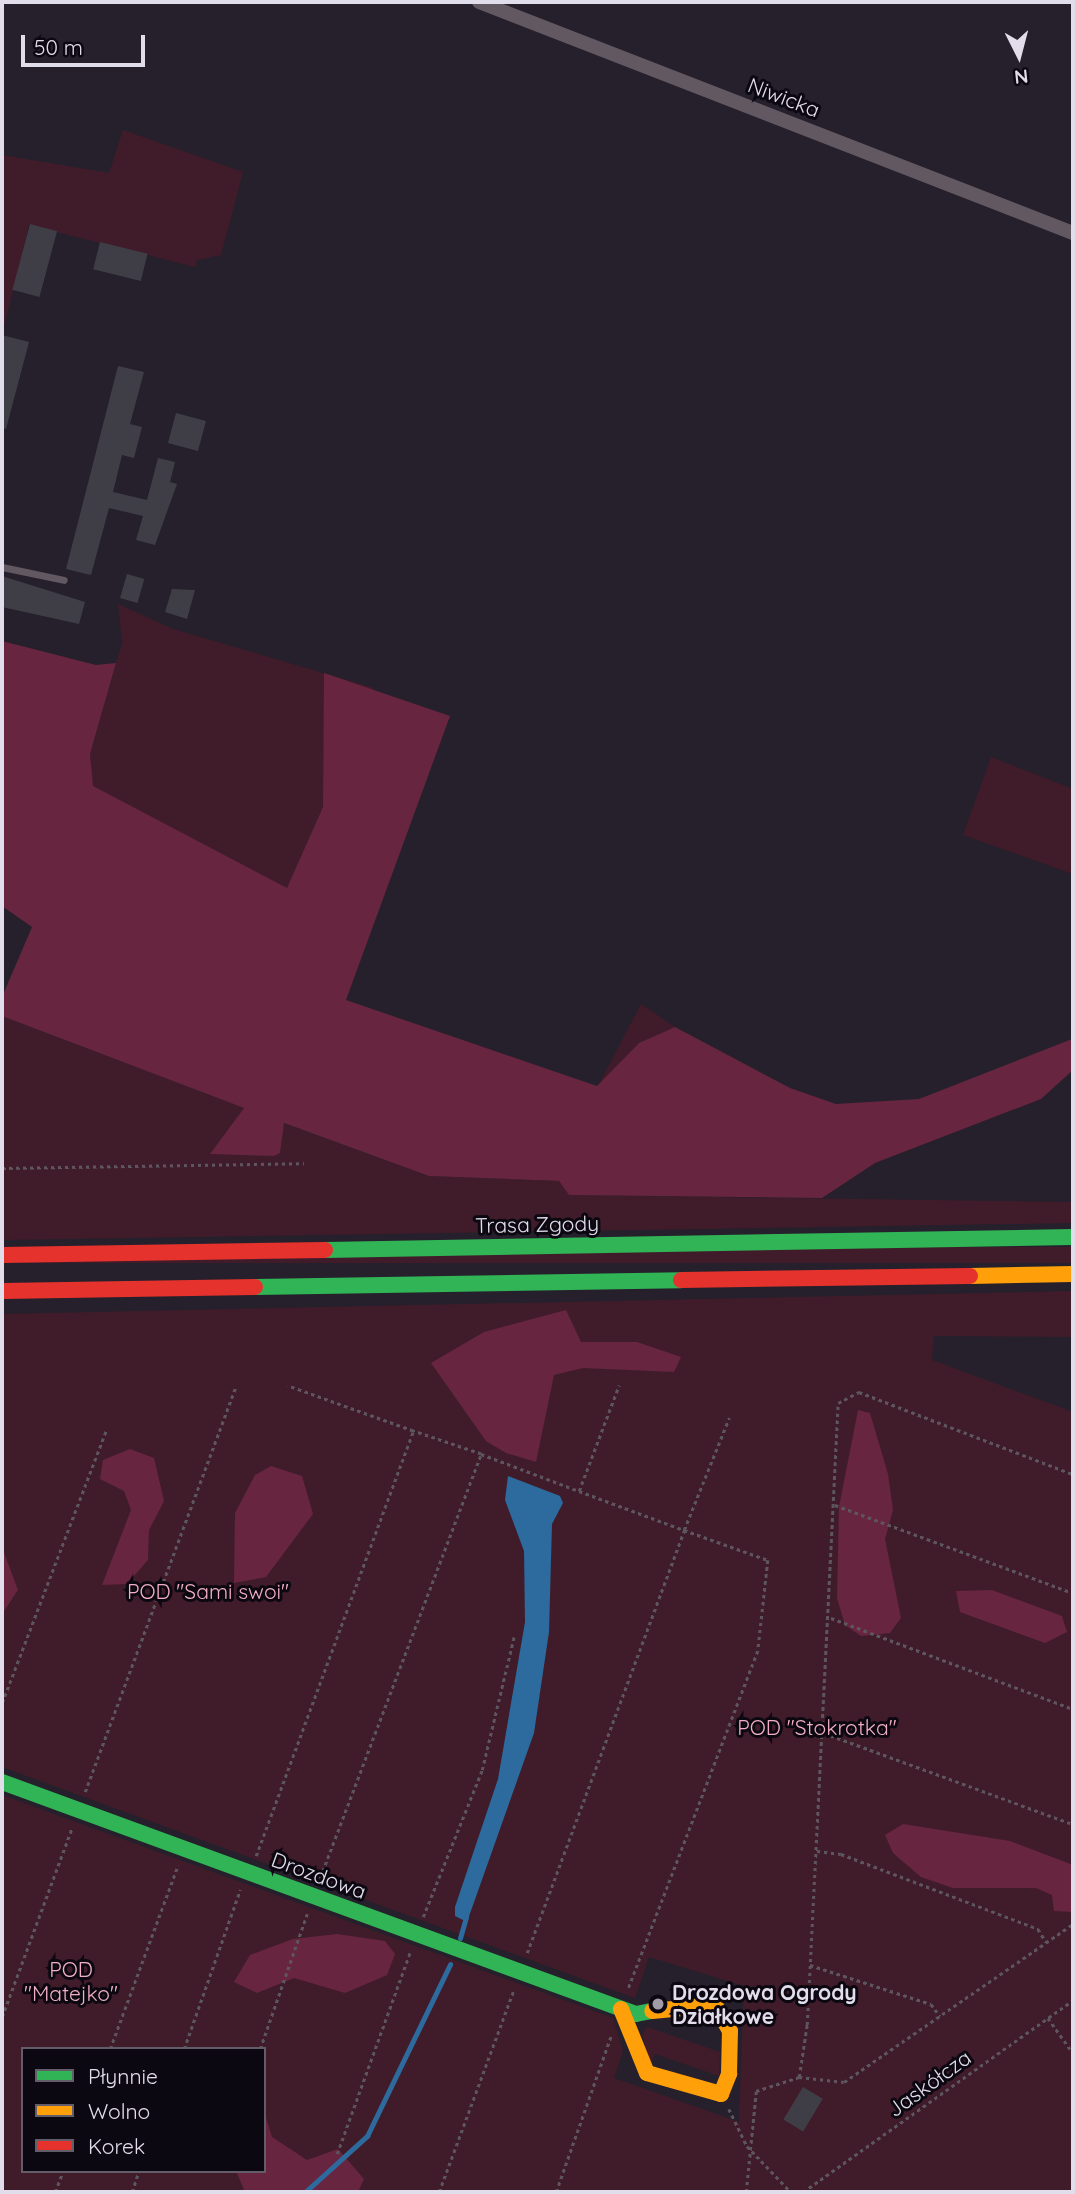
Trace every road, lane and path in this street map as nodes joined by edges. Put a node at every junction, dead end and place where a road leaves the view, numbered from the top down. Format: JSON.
{"nodes":[{"id":1,"x":480,"y":2,"type":"edge"},
{"id":2,"x":1073,"y":233,"type":"edge"},
{"id":3,"x":2,"y":567,"type":"edge"},
{"id":4,"x":64,"y":580,"type":"dead end"},
{"id":5,"x":304,"y":1163,"type":"dead end"},
{"id":6,"x":2,"y":1168,"type":"edge"},
{"id":7,"x":1073,"y":1237,"type":"edge"},
{"id":8,"x":2,"y":1255,"type":"edge"},
{"id":9,"x":1073,"y":1273,"type":"edge"},
{"id":10,"x":2,"y":1291,"type":"edge"},
{"id":11,"x":619,"y":1385,"type":"dead end"},
{"id":12,"x":288,"y":1386,"type":"dead end"},
{"id":13,"x":235,"y":1388,"type":"dead end"},
{"id":14,"x":729,"y":1418,"type":"dead end"},
{"id":15,"x":107,"y":1428,"type":"dead end"},
{"id":16,"x":413,"y":1431,"type":"junction"},
{"id":17,"x":481,"y":1454,"type":"junction"},
{"id":18,"x":1073,"y":1474,"type":"edge"},
{"id":19,"x":579,"y":1491,"type":"junction"},
{"id":20,"x":835,"y":1504,"type":"junction"},
{"id":21,"x":684,"y":1530,"type":"junction"},
{"id":22,"x":1073,"y":1593,"type":"edge"},
{"id":23,"x":831,"y":1618,"type":"junction"},
{"id":24,"x":514,"y":1637,"type":"dead end"},
{"id":25,"x":2,"y":1703,"type":"edge"},
{"id":26,"x":1073,"y":1709,"type":"edge"},
{"id":27,"x":824,"y":1733,"type":"junction"},
{"id":28,"x":2,"y":1782,"type":"edge"},
{"id":29,"x":79,"y":1810,"type":"junction"},
{"id":30,"x":1073,"y":1824,"type":"edge"},
{"id":31,"x":184,"y":1848,"type":"junction"},
{"id":32,"x":817,"y":1851,"type":"junction"},
{"id":33,"x":247,"y":1871,"type":"junction"},
{"id":34,"x":314,"y":1896,"type":"junction"},
{"id":35,"x":1073,"y":1924,"type":"edge"},
{"id":36,"x":416,"y":1933,"type":"junction"},
{"id":37,"x":1046,"y":1942,"type":"junction"},
{"id":38,"x":810,"y":1965,"type":"junction"},
{"id":39,"x":520,"y":1972,"type":"junction"},
{"id":40,"x":1073,"y":2000,"type":"edge"},
{"id":41,"x":621,"y":2009,"type":"junction"},
{"id":42,"x":940,"y":2016,"type":"junction"},
{"id":43,"x":2,"y":2017,"type":"edge"},
{"id":44,"x":1048,"y":2018,"type":"junction"},
{"id":45,"x":111,"y":2047,"type":"edge"},
{"id":46,"x":185,"y":2047,"type":"edge"},
{"id":47,"x":261,"y":2047,"type":"edge"},
{"id":48,"x":1073,"y":2053,"type":"edge"},
{"id":49,"x":799,"y":2077,"type":"junction"},
{"id":50,"x":721,"y":2094,"type":"junction"},
{"id":51,"x":747,"y":2146,"type":"junction"},
{"id":52,"x":337,"y":2154,"type":"dead end"},
{"id":53,"x":62,"y":2173,"type":"edge"},
{"id":54,"x":138,"y":2173,"type":"edge"},
{"id":55,"x":55,"y":2192,"type":"edge"},
{"id":56,"x":132,"y":2192,"type":"edge"},
{"id":57,"x":439,"y":2192,"type":"edge"},
{"id":58,"x":556,"y":2192,"type":"edge"},
{"id":59,"x":746,"y":2192,"type":"edge"},
{"id":60,"x":791,"y":2192,"type":"edge"},
{"id":61,"x":803,"y":2192,"type":"edge"}],
"edges":[{"from":1,"to":2,"type":"street","name":"Niwicka"},
{"from":3,"to":4,"type":"lane"},
{"from":5,"to":6,"type":"path"},
{"from":7,"to":8,"type":"main road","name":"Trasa Zgody"},
{"from":9,"to":10,"type":"main road"},
{"from":11,"to":19,"type":"path"},
{"from":12,"to":16,"type":"path"},
{"from":13,"to":29,"type":"path"},
{"from":14,"to":21,"type":"path"},
{"from":15,"to":25,"type":"path"},
{"from":16,"to":17,"type":"path"},
{"from":16,"to":33,"type":"path"},
{"from":17,"to":19,"type":"path"},
{"from":17,"to":34,"type":"path"},
{"from":18,"to":20,"type":"path"},
{"from":19,"to":21,"type":"path"},
{"from":20,"to":22,"type":"path"},
{"from":20,"to":23,"type":"path"},
{"from":21,"to":39,"type":"path"},
{"from":21,"to":41,"type":"path"},
{"from":23,"to":26,"type":"path"},
{"from":23,"to":27,"type":"path"},
{"from":24,"to":36,"type":"path"},
{"from":27,"to":30,"type":"path"},
{"from":27,"to":32,"type":"path"},
{"from":28,"to":29,"type":"main road","name":"Drozdowa"},
{"from":29,"to":31,"type":"main road","name":"Drozdowa"},
{"from":29,"to":43,"type":"path"},
{"from":31,"to":33,"type":"main road","name":"Drozdowa"},
{"from":31,"to":45,"type":"path"},
{"from":32,"to":37,"type":"path"},
{"from":32,"to":38,"type":"path"},
{"from":33,"to":34,"type":"main road","name":"Drozdowa"},
{"from":33,"to":46,"type":"path"},
{"from":34,"to":36,"type":"main road","name":"Drozdowa"},
{"from":34,"to":47,"type":"path"},
{"from":35,"to":37,"type":"path"},
{"from":36,"to":39,"type":"main road","name":"Drozdowa"},
{"from":36,"to":52,"type":"path"},
{"from":37,"to":42,"type":"path"},
{"from":38,"to":42,"type":"path"},
{"from":38,"to":49,"type":"path"},
{"from":39,"to":41,"type":"main road","name":"Drozdowa"},
{"from":39,"to":57,"type":"path"},
{"from":40,"to":44,"type":"path","name":"Jaskółcza"},
{"from":41,"to":50,"type":"main road"},
{"from":41,"to":50,"type":"main road","name":"Drozdowa"},
{"from":41,"to":58,"type":"path"},
{"from":42,"to":49,"type":"path"},
{"from":44,"to":48,"type":"path"},
{"from":44,"to":61,"type":"path","name":"Jaskółcza"},
{"from":49,"to":51,"type":"path"},
{"from":50,"to":51,"type":"path"},
{"from":51,"to":59,"type":"path"},
{"from":51,"to":60,"type":"path"},
{"from":53,"to":55,"type":"path"},
{"from":54,"to":56,"type":"path"}]}
